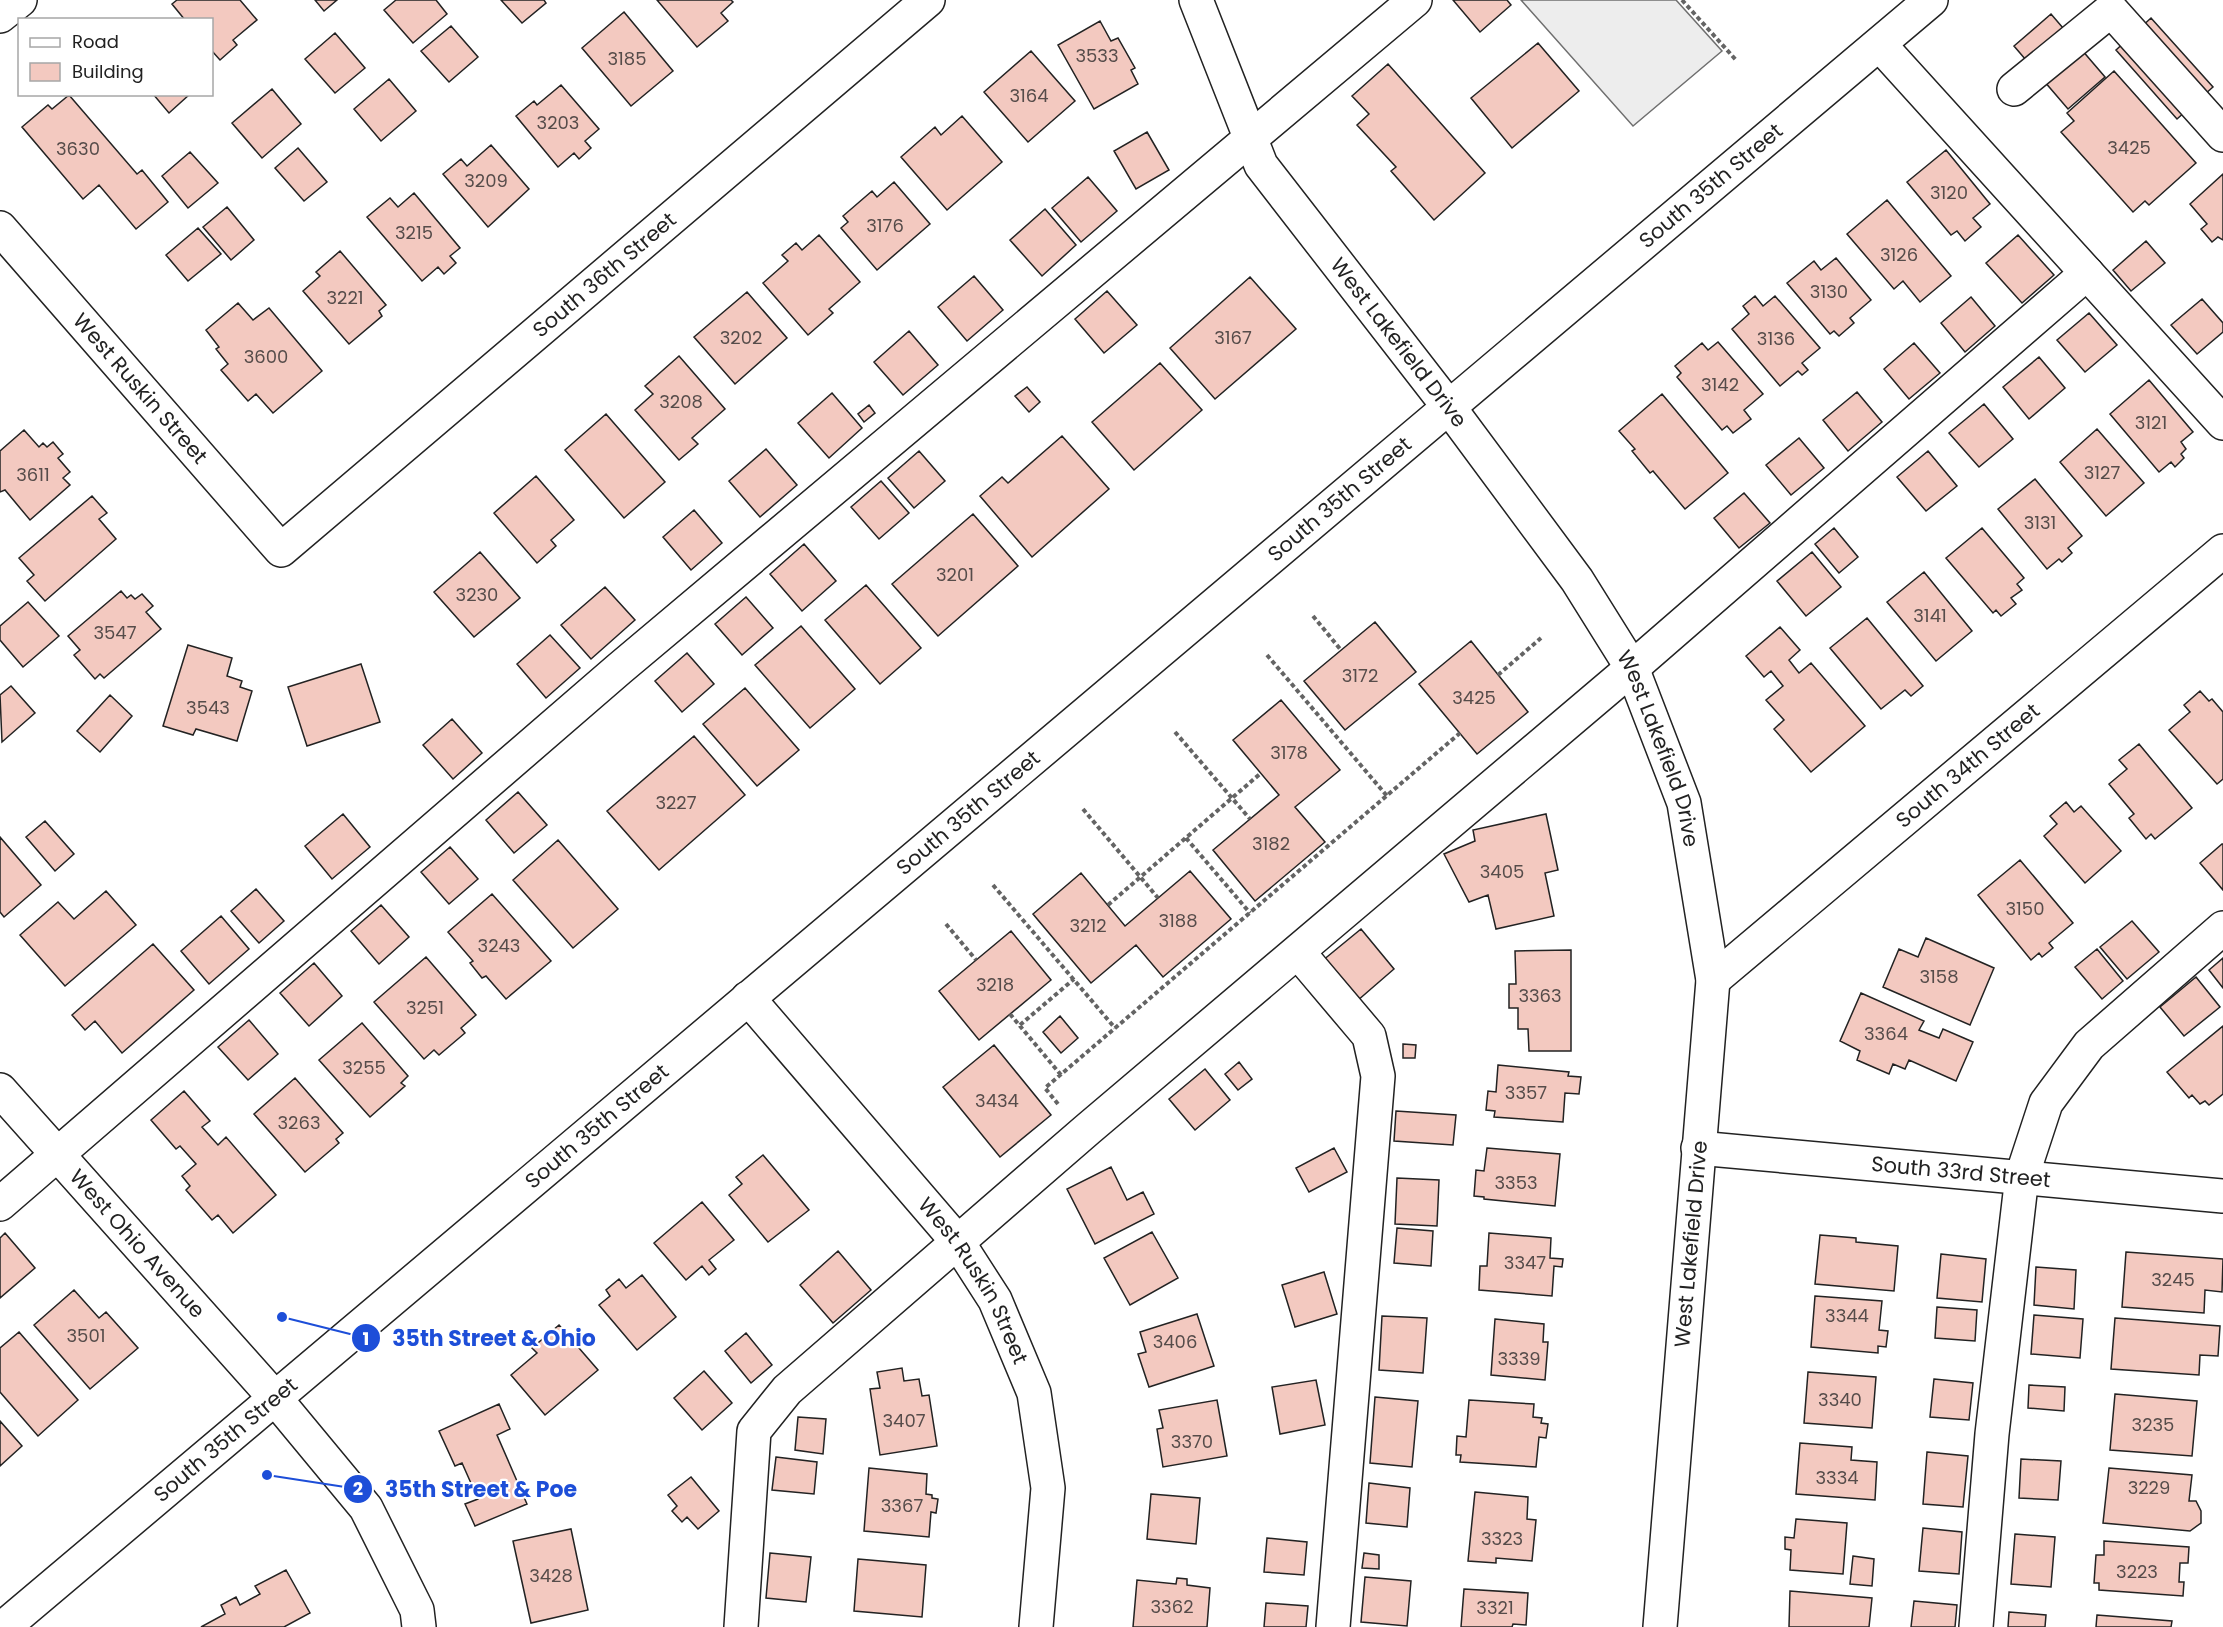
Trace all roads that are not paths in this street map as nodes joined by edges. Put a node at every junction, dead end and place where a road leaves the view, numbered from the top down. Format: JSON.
{"nodes":[{"id":1,"x":20,"y":0,"type":"edge"},
{"id":2,"x":928,"y":0,"type":"edge"},
{"id":3,"x":1196,"y":0,"type":"edge"},
{"id":4,"x":1415,"y":0,"type":"edge"},
{"id":5,"x":1931,"y":0,"type":"edge"},
{"id":6,"x":2112,"y":3,"type":"edge"},
{"id":7,"x":0,"y":16,"type":"edge"},
{"id":8,"x":1880,"y":45,"type":"junction"},
{"id":9,"x":2014,"y":88,"type":"dead end"},
{"id":10,"x":2223,"y":135,"type":"edge"},
{"id":11,"x":1250,"y":138,"type":"junction"},
{"id":12,"x":0,"y":228,"type":"edge"},
{"id":13,"x":2086,"y":273,"type":"junction"},
{"id":14,"x":1448,"y":406,"type":"junction"},
{"id":15,"x":2223,"y":423,"type":"edge"},
{"id":16,"x":281,"y":550,"type":"joint"},
{"id":17,"x":2223,"y":551,"type":"edge"},
{"id":18,"x":1632,"y":668,"type":"junction"},
{"id":19,"x":2223,"y":928,"type":"edge"},
{"id":20,"x":1298,"y":952,"type":"junction"},
{"id":21,"x":1713,"y":980,"type":"junction"},
{"id":22,"x":748,"y":998,"type":"junction"},
{"id":23,"x":0,"y":1090,"type":"edge"},
{"id":24,"x":1698,"y":1148,"type":"junction"},
{"id":25,"x":59,"y":1155,"type":"junction"},
{"id":26,"x":2022,"y":1176,"type":"junction"},
{"id":27,"x":2223,"y":1196,"type":"edge"},
{"id":28,"x":0,"y":1204,"type":"edge"},
{"id":29,"x":957,"y":1241,"type":"junction"},
{"id":30,"x":274,"y":1397,"type":"junction"},
{"id":31,"x":4,"y":1627,"type":"edge"},
{"id":32,"x":419,"y":1627,"type":"edge"},
{"id":33,"x":741,"y":1627,"type":"edge"},
{"id":34,"x":1036,"y":1627,"type":"edge"},
{"id":35,"x":1333,"y":1627,"type":"edge"},
{"id":36,"x":1660,"y":1627,"type":"edge"},
{"id":37,"x":1976,"y":1627,"type":"edge"}],
"edges":[{"from":1,"to":7,"type":"street"},
{"from":2,"to":16,"type":"street","name":"South 36th Street"},
{"from":3,"to":11,"type":"street","name":"West Lakefield Drive"},
{"from":4,"to":11,"type":"street"},
{"from":5,"to":8,"type":"street","name":"South 35th Street"},
{"from":6,"to":9,"type":"street"},
{"from":6,"to":10,"type":"street"},
{"from":8,"to":13,"type":"street"},
{"from":8,"to":14,"type":"street","name":"South 35th Street"},
{"from":11,"to":14,"type":"street","name":"West Lakefield Drive"},
{"from":11,"to":25,"type":"street"},
{"from":12,"to":16,"type":"street","name":"West Ruskin Street"},
{"from":13,"to":15,"type":"street"},
{"from":13,"to":18,"type":"street"},
{"from":14,"to":18,"type":"street","name":"West Lakefield Drive"},
{"from":14,"to":22,"type":"street","name":"South 35th Street"},
{"from":17,"to":21,"type":"street","name":"South 34th Street"},
{"from":18,"to":20,"type":"street"},
{"from":18,"to":21,"type":"street","name":"West Lakefield Drive"},
{"from":19,"to":26,"type":"street"},
{"from":20,"to":29,"type":"street"},
{"from":20,"to":35,"type":"street"},
{"from":21,"to":24,"type":"street","name":"West Lakefield Drive"},
{"from":22,"to":29,"type":"street","name":"West Ruskin Street"},
{"from":22,"to":30,"type":"street","name":"South 35th Street"},
{"from":23,"to":25,"type":"street","name":"West Ohio Avenue"},
{"from":24,"to":26,"type":"street","name":"South 33rd Street"},
{"from":24,"to":36,"type":"street","name":"West Lakefield Drive"},
{"from":25,"to":28,"type":"street"},
{"from":25,"to":30,"type":"street","name":"West Ohio Avenue"},
{"from":26,"to":27,"type":"street","name":"South 33rd Street"},
{"from":26,"to":37,"type":"street"},
{"from":29,"to":33,"type":"street"},
{"from":29,"to":34,"type":"street","name":"West Ruskin Street"},
{"from":30,"to":31,"type":"street","name":"South 35th Street"},
{"from":30,"to":32,"type":"street","name":"West Ohio Avenue"}]}
